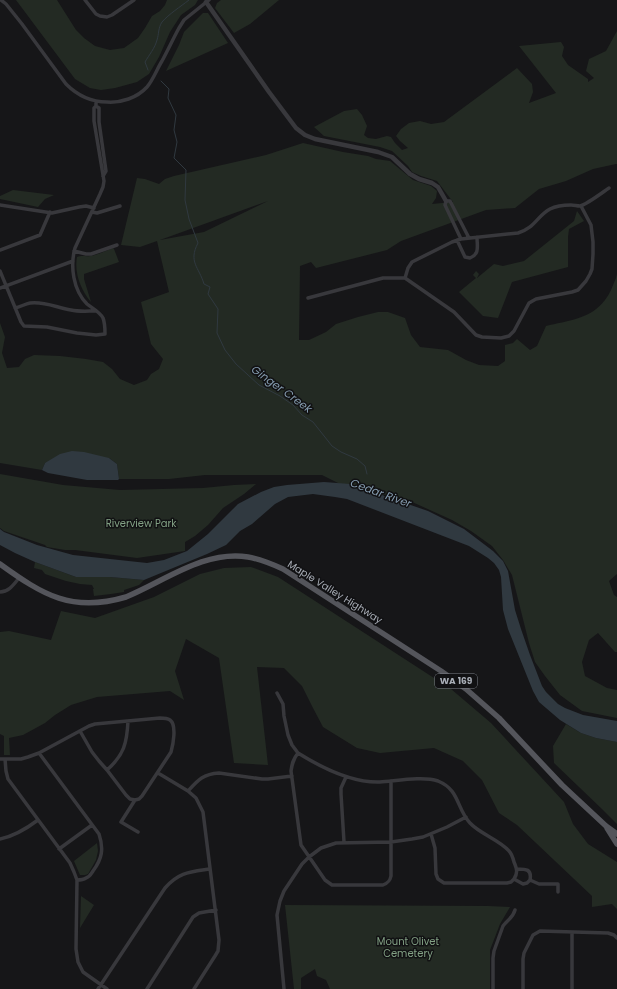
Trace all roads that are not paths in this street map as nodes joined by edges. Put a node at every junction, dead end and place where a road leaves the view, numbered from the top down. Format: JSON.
{"nodes":[{"id":1,"x":1,"y":0,"type":"edge"},
{"id":2,"x":85,"y":0,"type":"edge"},
{"id":3,"x":134,"y":0,"type":"edge"},
{"id":4,"x":207,"y":1,"type":"edge"},
{"id":5,"x":96,"y":101,"type":"junction"},
{"id":6,"x":609,"y":188,"type":"dead end"},
{"id":7,"x":446,"y":201,"type":"junction"},
{"id":8,"x":0,"y":205,"type":"edge"},
{"id":9,"x":120,"y":206,"type":"dead end"},
{"id":10,"x":582,"y":206,"type":"junction"},
{"id":11,"x":94,"y":208,"type":"junction"},
{"id":12,"x":50,"y":212,"type":"junction"},
{"id":13,"x":92,"y":212,"type":"junction"},
{"id":14,"x":477,"y":237,"type":"junction"},
{"id":15,"x":469,"y":238,"type":"junction"},
{"id":16,"x":459,"y":240,"type":"junction"},
{"id":17,"x":117,"y":245,"type":"dead end"},
{"id":18,"x":0,"y":250,"type":"edge"},
{"id":19,"x":74,"y":251,"type":"junction"},
{"id":20,"x":73,"y":261,"type":"junction"},
{"id":21,"x":0,"y":271,"type":"edge"},
{"id":22,"x":405,"y":278,"type":"junction"},
{"id":23,"x":6,"y":285,"type":"junction"},
{"id":24,"x":0,"y":288,"type":"edge"},
{"id":25,"x":308,"y":298,"type":"dead end"},
{"id":26,"x":15,"y":308,"type":"junction"},
{"id":27,"x":96,"y":311,"type":"junction"},
{"id":28,"x":0,"y":564,"type":"edge"},
{"id":29,"x":20,"y":578,"type":"junction"},
{"id":30,"x":0,"y":592,"type":"edge"},
{"id":31,"x":278,"y":693,"type":"dead end"},
{"id":32,"x":128,"y":721,"type":"junction"},
{"id":33,"x":80,"y":731,"type":"junction"},
{"id":34,"x":39,"y":753,"type":"junction"},
{"id":35,"x":298,"y":753,"type":"junction"},
{"id":36,"x":0,"y":759,"type":"edge"},
{"id":37,"x":5,"y":759,"type":"junction"},
{"id":38,"x":107,"y":770,"type":"junction"},
{"id":39,"x":158,"y":773,"type":"junction"},
{"id":40,"x":292,"y":776,"type":"junction"},
{"id":41,"x":346,"y":777,"type":"junction"},
{"id":42,"x":391,"y":781,"type":"junction"},
{"id":43,"x":188,"y":791,"type":"junction"},
{"id":44,"x":135,"y":800,"type":"junction"},
{"id":45,"x":466,"y":817,"type":"junction"},
{"id":46,"x":38,"y":820,"type":"junction"},
{"id":47,"x":92,"y":825,"type":"junction"},
{"id":48,"x":606,"y":826,"type":"junction"},
{"id":49,"x":138,"y":832,"type":"dead end"},
{"id":50,"x":431,"y":834,"type":"junction"},
{"id":51,"x":617,"y":834,"type":"edge"},
{"id":52,"x":0,"y":839,"type":"edge"},
{"id":53,"x":344,"y":842,"type":"junction"},
{"id":54,"x":391,"y":842,"type":"junction"},
{"id":55,"x":617,"y":844,"type":"edge"},
{"id":56,"x":59,"y":849,"type":"junction"},
{"id":57,"x":309,"y":857,"type":"junction"},
{"id":58,"x":210,"y":869,"type":"junction"},
{"id":59,"x":517,"y":869,"type":"junction"},
{"id":60,"x":514,"y":879,"type":"junction"},
{"id":61,"x":77,"y":880,"type":"junction"},
{"id":62,"x":530,"y":880,"type":"junction"},
{"id":63,"x":558,"y":892,"type":"dead end"},
{"id":64,"x":216,"y":910,"type":"junction"},
{"id":65,"x":516,"y":910,"type":"dead end"},
{"id":66,"x":572,"y":932,"type":"junction"},
{"id":67,"x":617,"y":938,"type":"edge"},
{"id":68,"x":100,"y":987,"type":"edge"},
{"id":69,"x":107,"y":989,"type":"edge"},
{"id":70,"x":147,"y":989,"type":"edge"},
{"id":71,"x":194,"y":989,"type":"edge"},
{"id":72,"x":284,"y":989,"type":"edge"},
{"id":73,"x":493,"y":989,"type":"edge"},
{"id":74,"x":523,"y":989,"type":"edge"},
{"id":75,"x":572,"y":989,"type":"edge"}],
"edges":[{"from":1,"to":5,"type":"street"},
{"from":2,"to":3,"type":"street"},
{"from":4,"to":5,"type":"street"},
{"from":4,"to":7,"type":"street"},
{"from":5,"to":11,"type":"street"},
{"from":6,"to":10,"type":"street"},
{"from":7,"to":15,"type":"street"},
{"from":7,"to":16,"type":"street"},
{"from":8,"to":12,"type":"street"},
{"from":9,"to":13,"type":"street"},
{"from":10,"to":14,"type":"street"},
{"from":10,"to":22,"type":"street"},
{"from":11,"to":12,"type":"street"},
{"from":11,"to":13,"type":"street"},
{"from":12,"to":18,"type":"street"},
{"from":13,"to":19,"type":"street"},
{"from":14,"to":15,"type":"street"},
{"from":14,"to":16,"type":"street"},
{"from":15,"to":16,"type":"street"},
{"from":16,"to":22,"type":"street"},
{"from":17,"to":19,"type":"street"},
{"from":19,"to":20,"type":"street"},
{"from":20,"to":23,"type":"street"},
{"from":20,"to":27,"type":"street"},
{"from":21,"to":23,"type":"street"},
{"from":22,"to":25,"type":"street"},
{"from":23,"to":24,"type":"street"},
{"from":23,"to":26,"type":"street"},
{"from":26,"to":27,"type":"street"},
{"from":26,"to":27,"type":"street"},
{"from":28,"to":29,"type":"main road","name":"Maple Valley Highway","number":"WA 169"},
{"from":29,"to":30,"type":"street"},
{"from":29,"to":48,"type":"main road","name":"Maple Valley Highway","number":"WA 169"},
{"from":31,"to":35,"type":"street"},
{"from":32,"to":33,"type":"street"},
{"from":32,"to":38,"type":"street"},
{"from":32,"to":39,"type":"street"},
{"from":33,"to":34,"type":"street"},
{"from":33,"to":38,"type":"street"},
{"from":34,"to":37,"type":"street"},
{"from":34,"to":47,"type":"street"},
{"from":35,"to":40,"type":"street"},
{"from":35,"to":41,"type":"street"},
{"from":36,"to":37,"type":"street"},
{"from":37,"to":46,"type":"street"},
{"from":38,"to":44,"type":"street"},
{"from":39,"to":43,"type":"street"},
{"from":39,"to":44,"type":"street"},
{"from":40,"to":43,"type":"street"},
{"from":40,"to":57,"type":"street"},
{"from":41,"to":42,"type":"street"},
{"from":41,"to":53,"type":"street"},
{"from":42,"to":45,"type":"street"},
{"from":42,"to":54,"type":"street"},
{"from":43,"to":58,"type":"street"},
{"from":44,"to":49,"type":"street"},
{"from":45,"to":50,"type":"street"},
{"from":45,"to":59,"type":"street"},
{"from":46,"to":52,"type":"street"},
{"from":46,"to":56,"type":"street"},
{"from":47,"to":56,"type":"street"},
{"from":47,"to":61,"type":"street"},
{"from":48,"to":51,"type":"main road","name":"Maple Valley Highway","number":"WA 169"},
{"from":48,"to":55,"type":"main road","name":"Maple Valley Highway","number":"WA 169"},
{"from":50,"to":54,"type":"street"},
{"from":50,"to":60,"type":"street"},
{"from":53,"to":54,"type":"street"},
{"from":53,"to":57,"type":"street"},
{"from":54,"to":57,"type":"street"},
{"from":56,"to":61,"type":"street"},
{"from":57,"to":72,"type":"street"},
{"from":58,"to":64,"type":"street"},
{"from":58,"to":68,"type":"street"},
{"from":59,"to":60,"type":"street"},
{"from":59,"to":62,"type":"street"},
{"from":60,"to":62,"type":"street"},
{"from":61,"to":68,"type":"street"},
{"from":62,"to":63,"type":"street"},
{"from":64,"to":70,"type":"street"},
{"from":64,"to":71,"type":"street"},
{"from":65,"to":73,"type":"street"},
{"from":66,"to":67,"type":"street"},
{"from":66,"to":74,"type":"street"},
{"from":66,"to":75,"type":"street"},
{"from":68,"to":69,"type":"street"}]}
